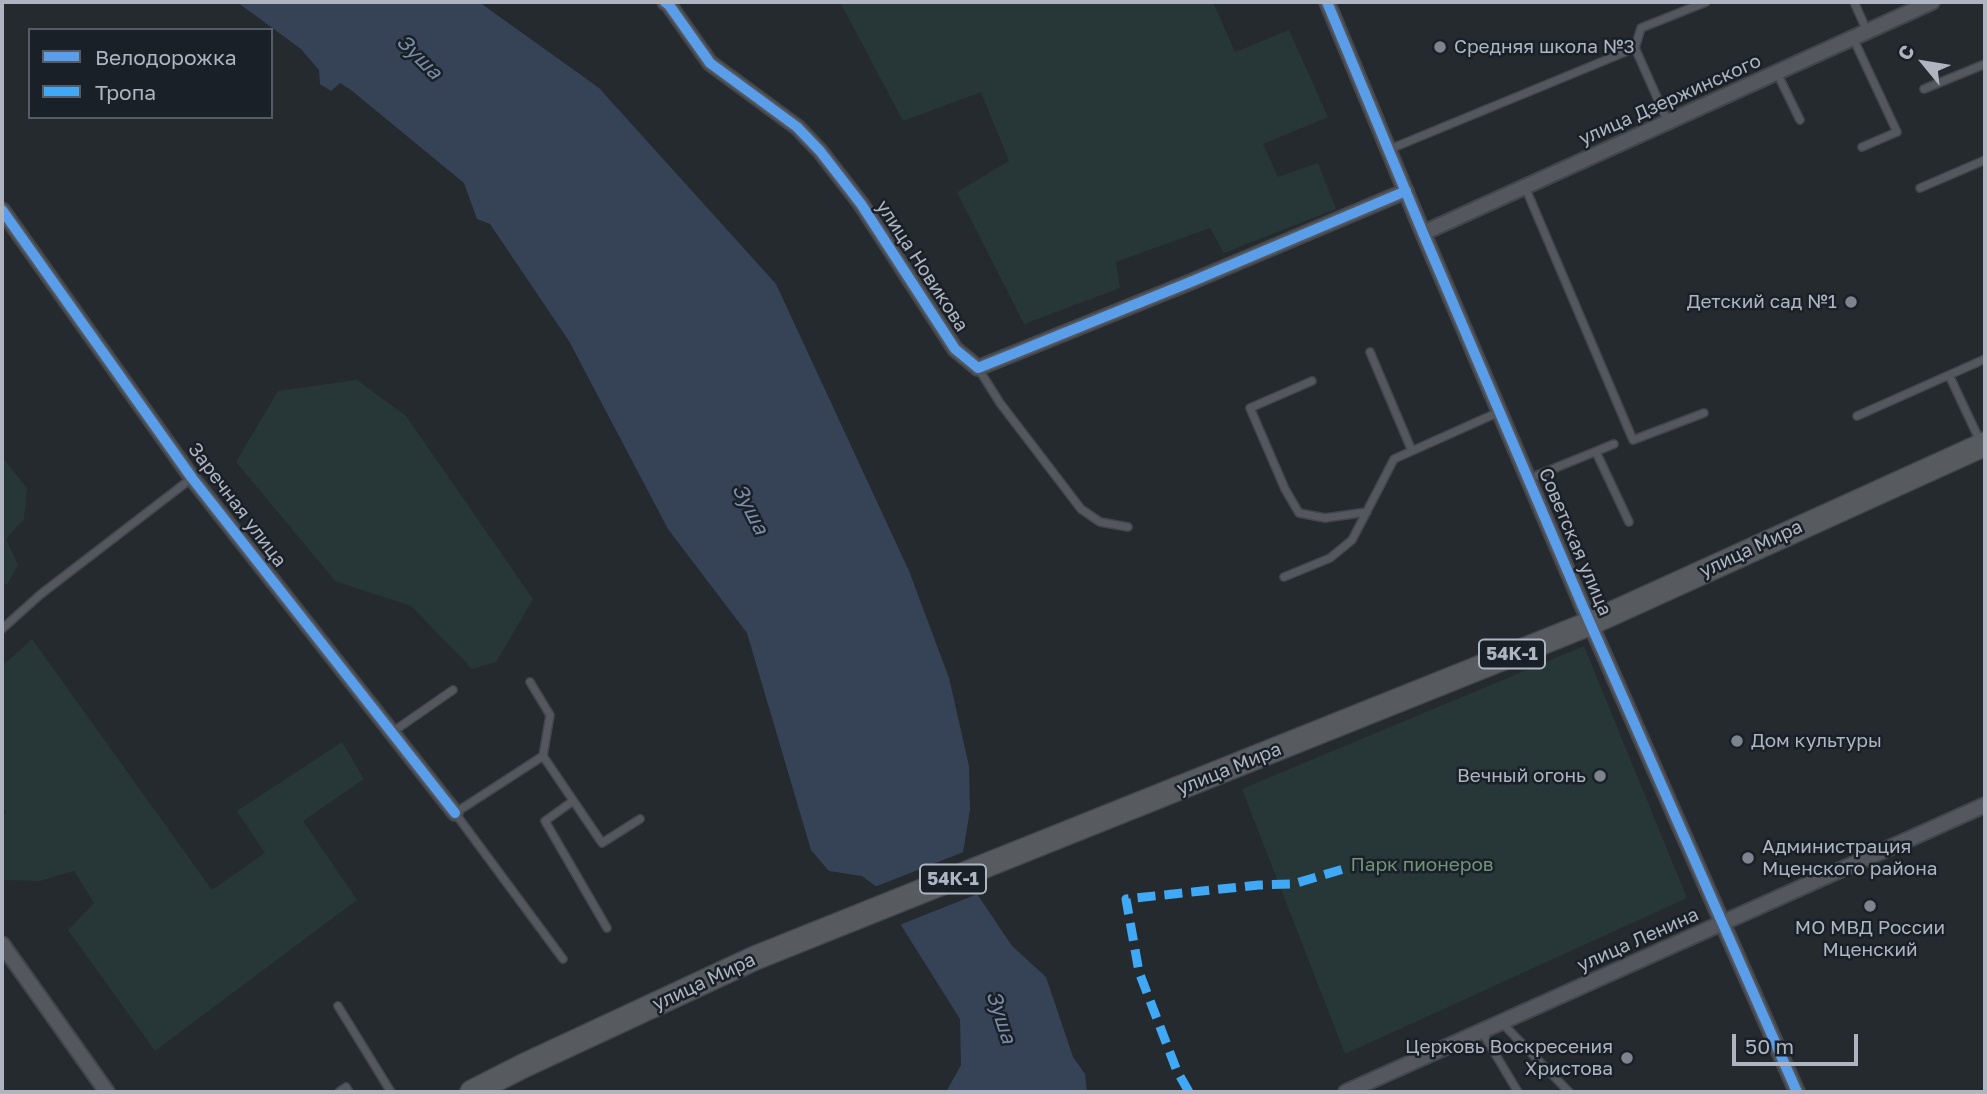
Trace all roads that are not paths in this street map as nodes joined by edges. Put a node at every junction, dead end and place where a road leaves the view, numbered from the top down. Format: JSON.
{"nodes":[{"id":1,"x":665,"y":2,"type":"edge"},
{"id":2,"x":1327,"y":2,"type":"edge"},
{"id":3,"x":1706,"y":2,"type":"edge"},
{"id":4,"x":1854,"y":2,"type":"edge"},
{"id":5,"x":1932,"y":2,"type":"edge"},
{"id":6,"x":1867,"y":31,"type":"junction"},
{"id":7,"x":1853,"y":38,"type":"junction"},
{"id":8,"x":1635,"y":48,"type":"junction"},
{"id":9,"x":1985,"y":64,"type":"edge"},
{"id":10,"x":1776,"y":72,"type":"junction"},
{"id":11,"x":1924,"y":89,"type":"dead end"},
{"id":12,"x":1800,"y":120,"type":"dead end"},
{"id":13,"x":1668,"y":122,"type":"junction"},
{"id":14,"x":1862,"y":147,"type":"dead end"},
{"id":15,"x":1390,"y":149,"type":"junction"},
{"id":16,"x":1985,"y":160,"type":"edge"},
{"id":17,"x":1525,"y":187,"type":"junction"},
{"id":18,"x":1920,"y":188,"type":"dead end"},
{"id":19,"x":1406,"y":191,"type":"junction"},
{"id":20,"x":2,"y":210,"type":"edge"},
{"id":21,"x":1423,"y":233,"type":"junction"},
{"id":22,"x":1370,"y":352,"type":"dead end"},
{"id":23,"x":1985,"y":359,"type":"edge"},
{"id":24,"x":978,"y":368,"type":"junction"},
{"id":25,"x":1949,"y":374,"type":"junction"},
{"id":26,"x":1312,"y":381,"type":"dead end"},
{"id":27,"x":1500,"y":412,"type":"junction"},
{"id":28,"x":1704,"y":413,"type":"dead end"},
{"id":29,"x":1857,"y":416,"type":"dead end"},
{"id":30,"x":1614,"y":444,"type":"dead end"},
{"id":31,"x":1984,"y":444,"type":"edge"},
{"id":32,"x":1412,"y":451,"type":"junction"},
{"id":33,"x":1596,"y":452,"type":"junction"},
{"id":34,"x":192,"y":478,"type":"junction"},
{"id":35,"x":1528,"y":479,"type":"junction"},
{"id":36,"x":1367,"y":512,"type":"junction"},
{"id":37,"x":1629,"y":522,"type":"dead end"},
{"id":38,"x":1128,"y":527,"type":"dead end"},
{"id":39,"x":1284,"y":578,"type":"dead end"},
{"id":40,"x":1591,"y":623,"type":"junction"},
{"id":41,"x":2,"y":629,"type":"edge"},
{"id":42,"x":530,"y":682,"type":"dead end"},
{"id":43,"x":453,"y":691,"type":"dead end"},
{"id":44,"x":391,"y":733,"type":"junction"},
{"id":45,"x":543,"y":757,"type":"junction"},
{"id":46,"x":573,"y":801,"type":"junction"},
{"id":47,"x":1985,"y":805,"type":"edge"},
{"id":48,"x":455,"y":813,"type":"junction"},
{"id":49,"x":640,"y":819,"type":"dead end"},
{"id":50,"x":1723,"y":923,"type":"junction"},
{"id":51,"x":607,"y":928,"type":"dead end"},
{"id":52,"x":2,"y":944,"type":"edge"},
{"id":53,"x":563,"y":959,"type":"dead end"},
{"id":54,"x":338,"y":1006,"type":"dead end"},
{"id":55,"x":1502,"y":1023,"type":"junction"},
{"id":56,"x":1482,"y":1032,"type":"junction"},
{"id":57,"x":107,"y":1092,"type":"edge"},
{"id":58,"x":339,"y":1092,"type":"edge"},
{"id":59,"x":349,"y":1092,"type":"edge"},
{"id":60,"x":391,"y":1092,"type":"edge"},
{"id":61,"x":475,"y":1092,"type":"edge"},
{"id":62,"x":1346,"y":1092,"type":"edge"},
{"id":63,"x":1518,"y":1092,"type":"edge"},
{"id":64,"x":1569,"y":1092,"type":"edge"},
{"id":65,"x":1797,"y":1092,"type":"edge"}],
"edges":[{"from":1,"to":24,"type":"street","name":"улица Новикова"},
{"from":2,"to":15,"type":"street","name":"Советская улица"},
{"from":3,"to":8,"type":"lane"},
{"from":4,"to":6,"type":"lane"},
{"from":5,"to":6,"type":"street","name":"улица Дзержинского"},
{"from":6,"to":7,"type":"street","name":"улица Дзержинского"},
{"from":7,"to":10,"type":"street","name":"улица Дзержинского"},
{"from":7,"to":14,"type":"lane"},
{"from":8,"to":13,"type":"lane"},
{"from":8,"to":15,"type":"lane"},
{"from":9,"to":11,"type":"lane"},
{"from":10,"to":12,"type":"lane"},
{"from":10,"to":13,"type":"street","name":"улица Дзержинского"},
{"from":13,"to":17,"type":"street","name":"улица Дзержинского"},
{"from":15,"to":19,"type":"street","name":"Советская улица"},
{"from":16,"to":18,"type":"lane"},
{"from":17,"to":21,"type":"street","name":"улица Дзержинского"},
{"from":17,"to":28,"type":"lane"},
{"from":19,"to":21,"type":"street","name":"Советская улица"},
{"from":19,"to":24,"type":"street"},
{"from":20,"to":34,"type":"street","name":"Заречная улица"},
{"from":21,"to":27,"type":"street","name":"Советская улица"},
{"from":22,"to":32,"type":"lane"},
{"from":23,"to":25,"type":"lane"},
{"from":24,"to":38,"type":"lane"},
{"from":25,"to":29,"type":"lane"},
{"from":25,"to":31,"type":"lane"},
{"from":26,"to":36,"type":"lane"},
{"from":27,"to":32,"type":"lane"},
{"from":27,"to":35,"type":"street","name":"Советская улица"},
{"from":30,"to":33,"type":"lane"},
{"from":31,"to":40,"type":"main road","name":"улица Мира","number":"54К-1"},
{"from":32,"to":36,"type":"lane"},
{"from":33,"to":35,"type":"lane"},
{"from":33,"to":37,"type":"lane"},
{"from":34,"to":41,"type":"lane"},
{"from":34,"to":44,"type":"street","name":"Заречная улица"},
{"from":35,"to":40,"type":"street","name":"Советская улица"},
{"from":36,"to":39,"type":"lane"},
{"from":40,"to":50,"type":"street","name":"Советская улица"},
{"from":40,"to":61,"type":"main road","name":"улица Мира","number":"54К-1"},
{"from":42,"to":45,"type":"lane"},
{"from":43,"to":44,"type":"lane"},
{"from":44,"to":48,"type":"street","name":"Заречная улица"},
{"from":45,"to":46,"type":"lane"},
{"from":45,"to":48,"type":"lane"},
{"from":46,"to":49,"type":"lane"},
{"from":46,"to":51,"type":"lane"},
{"from":47,"to":50,"type":"street","name":"улица Ленина"},
{"from":48,"to":53,"type":"lane","name":"Заречная улица"},
{"from":50,"to":55,"type":"street","name":"улица Ленина"},
{"from":50,"to":65,"type":"street","name":"Советская улица"},
{"from":52,"to":57,"type":"street"},
{"from":54,"to":60,"type":"lane"},
{"from":55,"to":56,"type":"street","name":"улица Ленина"},
{"from":55,"to":64,"type":"lane"},
{"from":56,"to":62,"type":"street","name":"улица Ленина"},
{"from":56,"to":63,"type":"lane"},
{"from":58,"to":59,"type":"lane"}]}
